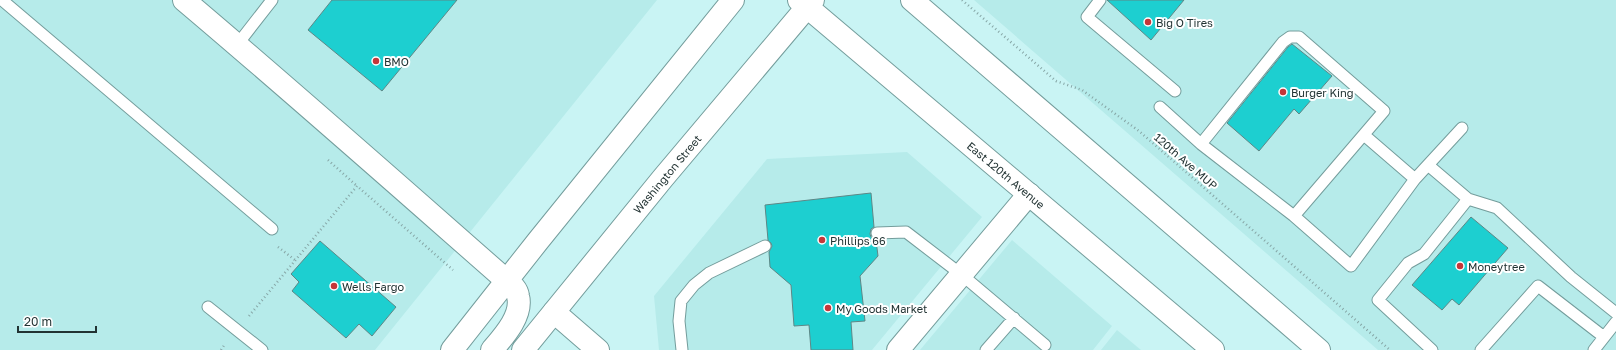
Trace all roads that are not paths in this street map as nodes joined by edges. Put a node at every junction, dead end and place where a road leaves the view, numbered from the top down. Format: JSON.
{"nodes":[{"id":1,"x":2,"y":0,"type":"edge"},
{"id":2,"x":184,"y":0,"type":"edge"},
{"id":3,"x":272,"y":0,"type":"edge"},
{"id":4,"x":733,"y":0,"type":"edge"},
{"id":5,"x":912,"y":0,"type":"edge"},
{"id":6,"x":1100,"y":0,"type":"edge"},
{"id":7,"x":806,"y":2,"type":"edge"},
{"id":8,"x":236,"y":45,"type":"junction"},
{"id":9,"x":1175,"y":91,"type":"dead end"},
{"id":10,"x":1160,"y":107,"type":"dead end"},
{"id":11,"x":1462,"y":128,"type":"dead end"},
{"id":12,"x":1364,"y":134,"type":"junction"},
{"id":13,"x":1201,"y":144,"type":"junction"},
{"id":14,"x":1428,"y":165,"type":"junction"},
{"id":15,"x":1415,"y":179,"type":"junction"},
{"id":16,"x":1029,"y":194,"type":"junction"},
{"id":17,"x":1468,"y":199,"type":"junction"},
{"id":18,"x":1294,"y":216,"type":"junction"},
{"id":19,"x":272,"y":229,"type":"dead end"},
{"id":20,"x":878,"y":233,"type":"dead end"},
{"id":21,"x":765,"y":246,"type":"dead end"},
{"id":22,"x":962,"y":275,"type":"junction"},
{"id":23,"x":507,"y":281,"type":"junction"},
{"id":24,"x":208,"y":307,"type":"dead end"},
{"id":25,"x":554,"y":312,"type":"junction"},
{"id":26,"x":1616,"y":313,"type":"edge"},
{"id":27,"x":1014,"y":318,"type":"junction"},
{"id":28,"x":1616,"y":322,"type":"edge"},
{"id":29,"x":1604,"y":337,"type":"junction"},
{"id":30,"x":1045,"y":345,"type":"dead end"},
{"id":31,"x":262,"y":350,"type":"edge"},
{"id":32,"x":452,"y":350,"type":"edge"},
{"id":33,"x":492,"y":350,"type":"edge"},
{"id":34,"x":523,"y":350,"type":"edge"},
{"id":35,"x":598,"y":350,"type":"edge"},
{"id":36,"x":682,"y":350,"type":"edge"},
{"id":37,"x":898,"y":350,"type":"edge"},
{"id":38,"x":986,"y":350,"type":"edge"},
{"id":39,"x":1213,"y":350,"type":"edge"},
{"id":40,"x":1319,"y":350,"type":"edge"},
{"id":41,"x":1432,"y":350,"type":"edge"},
{"id":42,"x":1480,"y":350,"type":"edge"},
{"id":43,"x":1594,"y":350,"type":"edge"}],
"edges":[{"from":1,"to":19,"type":"lane"},
{"from":2,"to":8,"type":"main road"},
{"from":3,"to":8,"type":"lane"},
{"from":4,"to":23,"type":"main road"},
{"from":5,"to":40,"type":"main road"},
{"from":6,"to":9,"type":"lane"},
{"from":7,"to":16,"type":"main road","name":"East 120th Avenue"},
{"from":7,"to":25,"type":"main road","name":"Washington Street"},
{"from":8,"to":23,"type":"main road"},
{"from":10,"to":13,"type":"lane"},
{"from":11,"to":14,"type":"lane"},
{"from":12,"to":13,"type":"lane"},
{"from":12,"to":15,"type":"lane"},
{"from":12,"to":18,"type":"lane"},
{"from":13,"to":18,"type":"lane"},
{"from":14,"to":15,"type":"lane"},
{"from":14,"to":17,"type":"lane"},
{"from":15,"to":18,"type":"lane"},
{"from":16,"to":22,"type":"main road"},
{"from":16,"to":39,"type":"main road","name":"East 120th Avenue"},
{"from":17,"to":26,"type":"lane"},
{"from":17,"to":41,"type":"lane"},
{"from":20,"to":22,"type":"lane"},
{"from":21,"to":36,"type":"lane"},
{"from":22,"to":27,"type":"lane"},
{"from":22,"to":37,"type":"main road"},
{"from":23,"to":32,"type":"main road"},
{"from":23,"to":33,"type":"main road"},
{"from":24,"to":31,"type":"lane"},
{"from":25,"to":34,"type":"main road","name":"Washington Street"},
{"from":25,"to":35,"type":"main road"},
{"from":27,"to":30,"type":"lane"},
{"from":27,"to":38,"type":"lane"},
{"from":28,"to":29,"type":"lane"},
{"from":29,"to":42,"type":"lane"},
{"from":29,"to":43,"type":"lane"}]}
